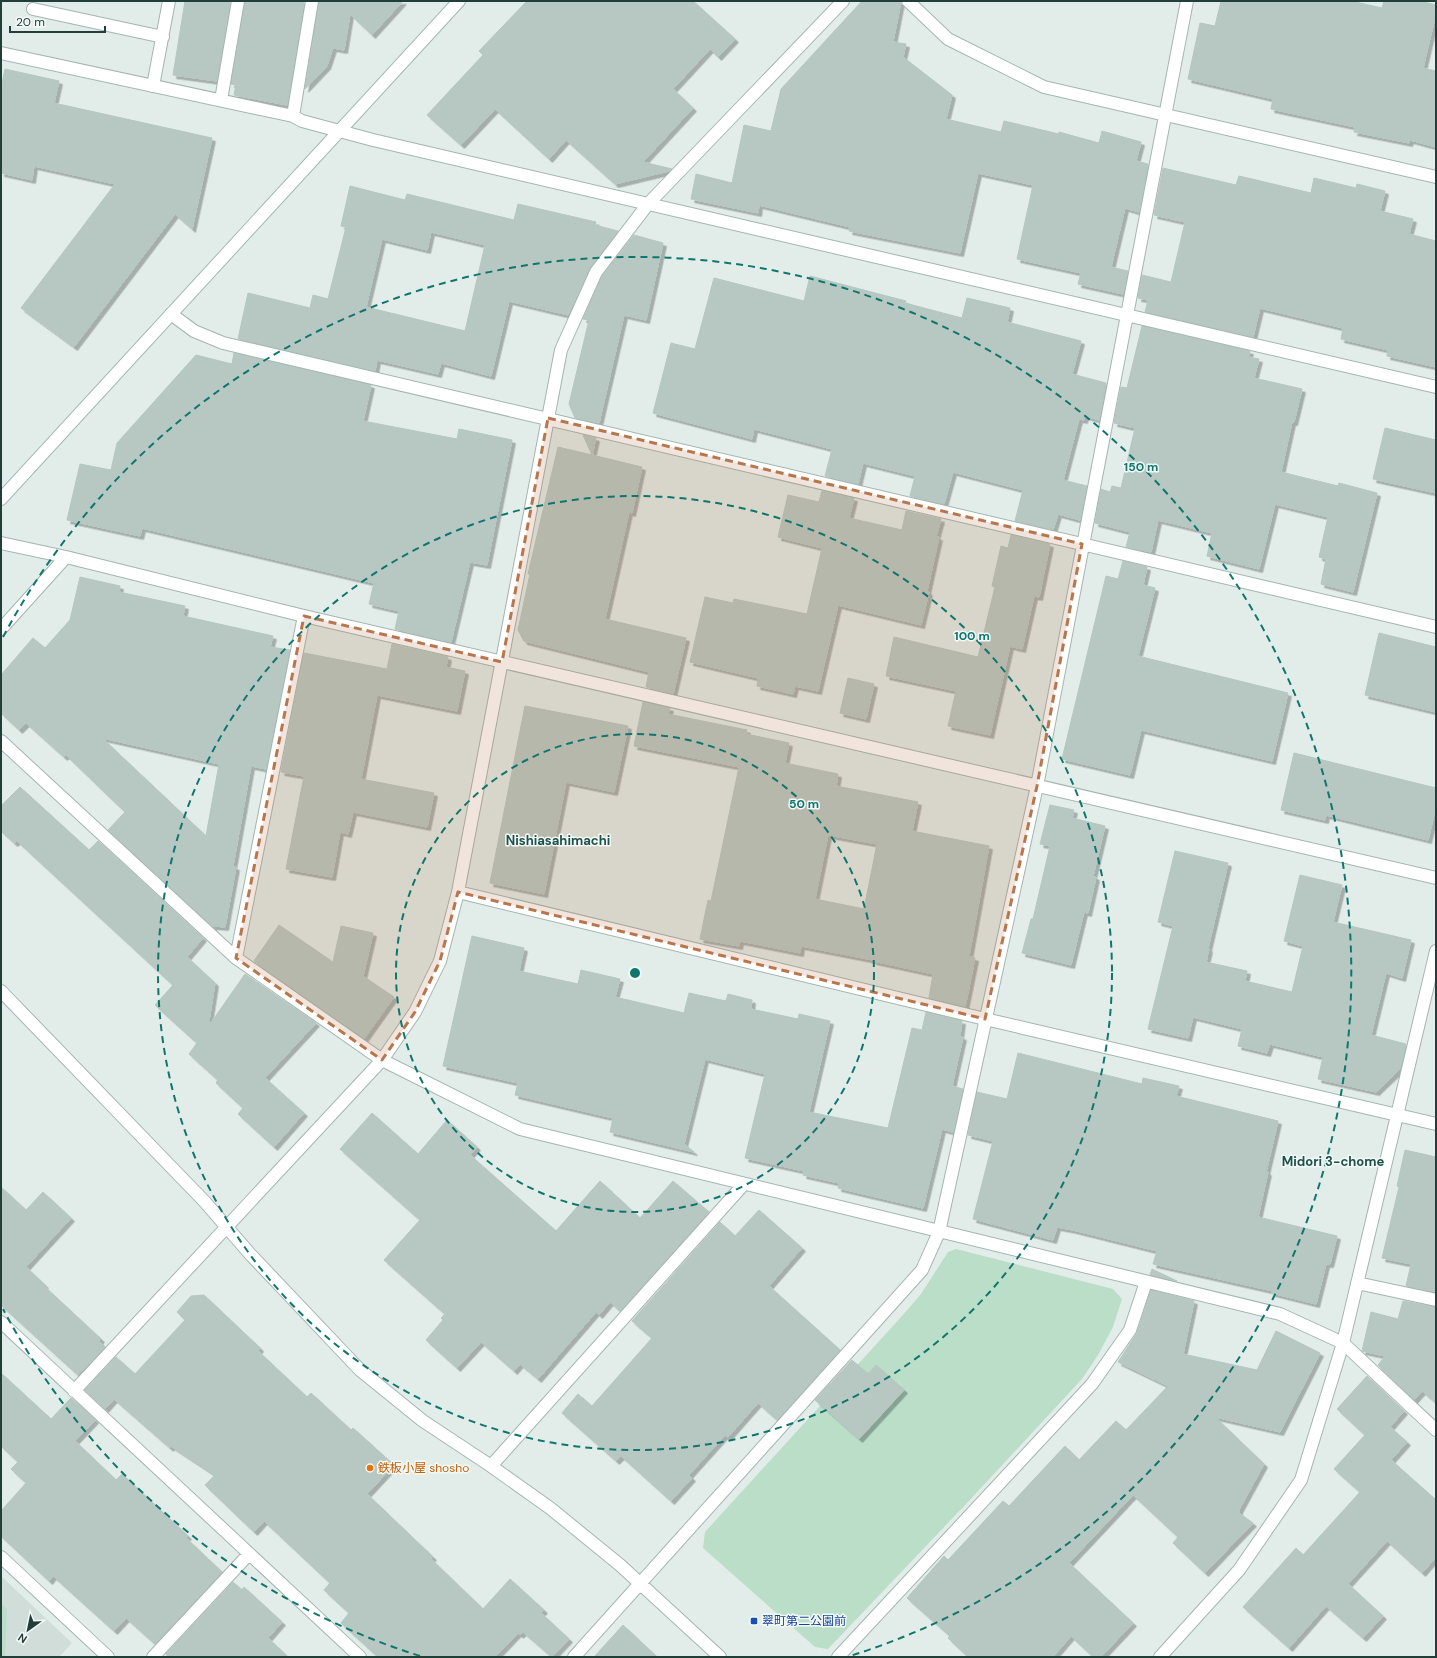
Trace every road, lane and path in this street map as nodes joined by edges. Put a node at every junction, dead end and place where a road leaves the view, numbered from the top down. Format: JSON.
{"nodes":[{"id":1,"x":169,"y":1,"type":"edge"},
{"id":2,"x":238,"y":1,"type":"edge"},
{"id":3,"x":312,"y":1,"type":"edge"},
{"id":4,"x":459,"y":1,"type":"edge"},
{"id":5,"x":843,"y":1,"type":"edge"},
{"id":6,"x":908,"y":1,"type":"edge"},
{"id":7,"x":1187,"y":1,"type":"edge"},
{"id":8,"x":33,"y":9,"type":"dead end"},
{"id":9,"x":163,"y":37,"type":"junction"},
{"id":10,"x":1,"y":54,"type":"edge"},
{"id":11,"x":154,"y":86,"type":"junction"},
{"id":12,"x":221,"y":100,"type":"junction"},
{"id":13,"x":1166,"y":115,"type":"junction"},
{"id":14,"x":293,"y":116,"type":"junction"},
{"id":15,"x":340,"y":131,"type":"junction"},
{"id":16,"x":1436,"y":177,"type":"edge"},
{"id":17,"x":648,"y":204,"type":"junction"},
{"id":18,"x":171,"y":314,"type":"junction"},
{"id":19,"x":1126,"y":315,"type":"junction"},
{"id":20,"x":1436,"y":387,"type":"edge"},
{"id":21,"x":548,"y":418,"type":"junction"},
{"id":22,"x":1,"y":499,"type":"edge"},
{"id":23,"x":1,"y":543,"type":"edge"},
{"id":24,"x":1082,"y":544,"type":"junction"},
{"id":25,"x":66,"y":557,"type":"junction"},
{"id":26,"x":304,"y":616,"type":"junction"},
{"id":27,"x":1436,"y":627,"type":"edge"},
{"id":28,"x":1,"y":629,"type":"edge"},
{"id":29,"x":502,"y":662,"type":"junction"},
{"id":30,"x":1,"y":741,"type":"edge"},
{"id":31,"x":1037,"y":786,"type":"junction"},
{"id":32,"x":1436,"y":878,"type":"edge"},
{"id":33,"x":458,"y":892,"type":"junction"},
{"id":34,"x":1436,"y":951,"type":"edge"},
{"id":35,"x":236,"y":958,"type":"junction"},
{"id":36,"x":1,"y":991,"type":"edge"},
{"id":37,"x":985,"y":1019,"type":"junction"},
{"id":38,"x":382,"y":1060,"type":"junction"},
{"id":39,"x":1398,"y":1116,"type":"junction"},
{"id":40,"x":1436,"y":1124,"type":"edge"},
{"id":41,"x":744,"y":1184,"type":"junction"},
{"id":42,"x":227,"y":1228,"type":"junction"},
{"id":43,"x":939,"y":1232,"type":"junction"},
{"id":44,"x":1146,"y":1282,"type":"junction"},
{"id":45,"x":1357,"y":1283,"type":"junction"},
{"id":46,"x":1436,"y":1300,"type":"edge"},
{"id":47,"x":1,"y":1322,"type":"edge"},
{"id":48,"x":1343,"y":1342,"type":"junction"},
{"id":49,"x":74,"y":1391,"type":"junction"},
{"id":50,"x":1436,"y":1430,"type":"edge"},
{"id":51,"x":491,"y":1466,"type":"junction"},
{"id":52,"x":249,"y":1554,"type":"junction"},
{"id":53,"x":1,"y":1557,"type":"edge"},
{"id":54,"x":640,"y":1584,"type":"junction"},
{"id":55,"x":108,"y":1657,"type":"edge"},
{"id":56,"x":153,"y":1657,"type":"edge"},
{"id":57,"x":360,"y":1657,"type":"edge"},
{"id":58,"x":574,"y":1657,"type":"edge"},
{"id":59,"x":720,"y":1657,"type":"edge"},
{"id":60,"x":838,"y":1657,"type":"edge"},
{"id":61,"x":1160,"y":1657,"type":"edge"}],
"edges":[{"from":1,"to":9,"type":"street"},
{"from":2,"to":12,"type":"street"},
{"from":3,"to":14,"type":"street"},
{"from":4,"to":15,"type":"street"},
{"from":5,"to":17,"type":"street"},
{"from":6,"to":13,"type":"street"},
{"from":7,"to":13,"type":"street"},
{"from":8,"to":9,"type":"street"},
{"from":9,"to":11,"type":"street"},
{"from":10,"to":11,"type":"street"},
{"from":11,"to":12,"type":"street"},
{"from":12,"to":14,"type":"street"},
{"from":13,"to":16,"type":"street"},
{"from":13,"to":19,"type":"street"},
{"from":14,"to":15,"type":"street"},
{"from":15,"to":17,"type":"street"},
{"from":15,"to":18,"type":"street"},
{"from":17,"to":19,"type":"street"},
{"from":17,"to":21,"type":"street"},
{"from":18,"to":21,"type":"street"},
{"from":18,"to":22,"type":"street"},
{"from":19,"to":20,"type":"street"},
{"from":19,"to":24,"type":"street"},
{"from":21,"to":24,"type":"street"},
{"from":21,"to":29,"type":"street"},
{"from":23,"to":25,"type":"street"},
{"from":24,"to":27,"type":"street"},
{"from":24,"to":31,"type":"street"},
{"from":25,"to":26,"type":"street"},
{"from":25,"to":28,"type":"street"},
{"from":26,"to":29,"type":"street"},
{"from":26,"to":35,"type":"street"},
{"from":29,"to":31,"type":"street"},
{"from":29,"to":33,"type":"street"},
{"from":30,"to":35,"type":"street"},
{"from":31,"to":32,"type":"street"},
{"from":31,"to":37,"type":"street"},
{"from":33,"to":37,"type":"street"},
{"from":33,"to":38,"type":"street"},
{"from":34,"to":39,"type":"street"},
{"from":35,"to":38,"type":"street"},
{"from":36,"to":42,"type":"street"},
{"from":37,"to":39,"type":"street"},
{"from":37,"to":43,"type":"street"},
{"from":38,"to":41,"type":"street"},
{"from":38,"to":42,"type":"street"},
{"from":39,"to":40,"type":"street"},
{"from":39,"to":45,"type":"street"},
{"from":41,"to":43,"type":"street"},
{"from":41,"to":51,"type":"street"},
{"from":42,"to":49,"type":"street"},
{"from":42,"to":51,"type":"street"},
{"from":43,"to":44,"type":"street"},
{"from":43,"to":54,"type":"street"},
{"from":44,"to":48,"type":"street"},
{"from":44,"to":60,"type":"street"},
{"from":45,"to":46,"type":"street"},
{"from":45,"to":48,"type":"street"},
{"from":47,"to":49,"type":"street"},
{"from":48,"to":50,"type":"street"},
{"from":48,"to":61,"type":"street"},
{"from":49,"to":52,"type":"street"},
{"from":51,"to":54,"type":"street"},
{"from":52,"to":56,"type":"street"},
{"from":52,"to":57,"type":"street"},
{"from":53,"to":55,"type":"street"},
{"from":54,"to":58,"type":"street"},
{"from":54,"to":59,"type":"street"}]}
